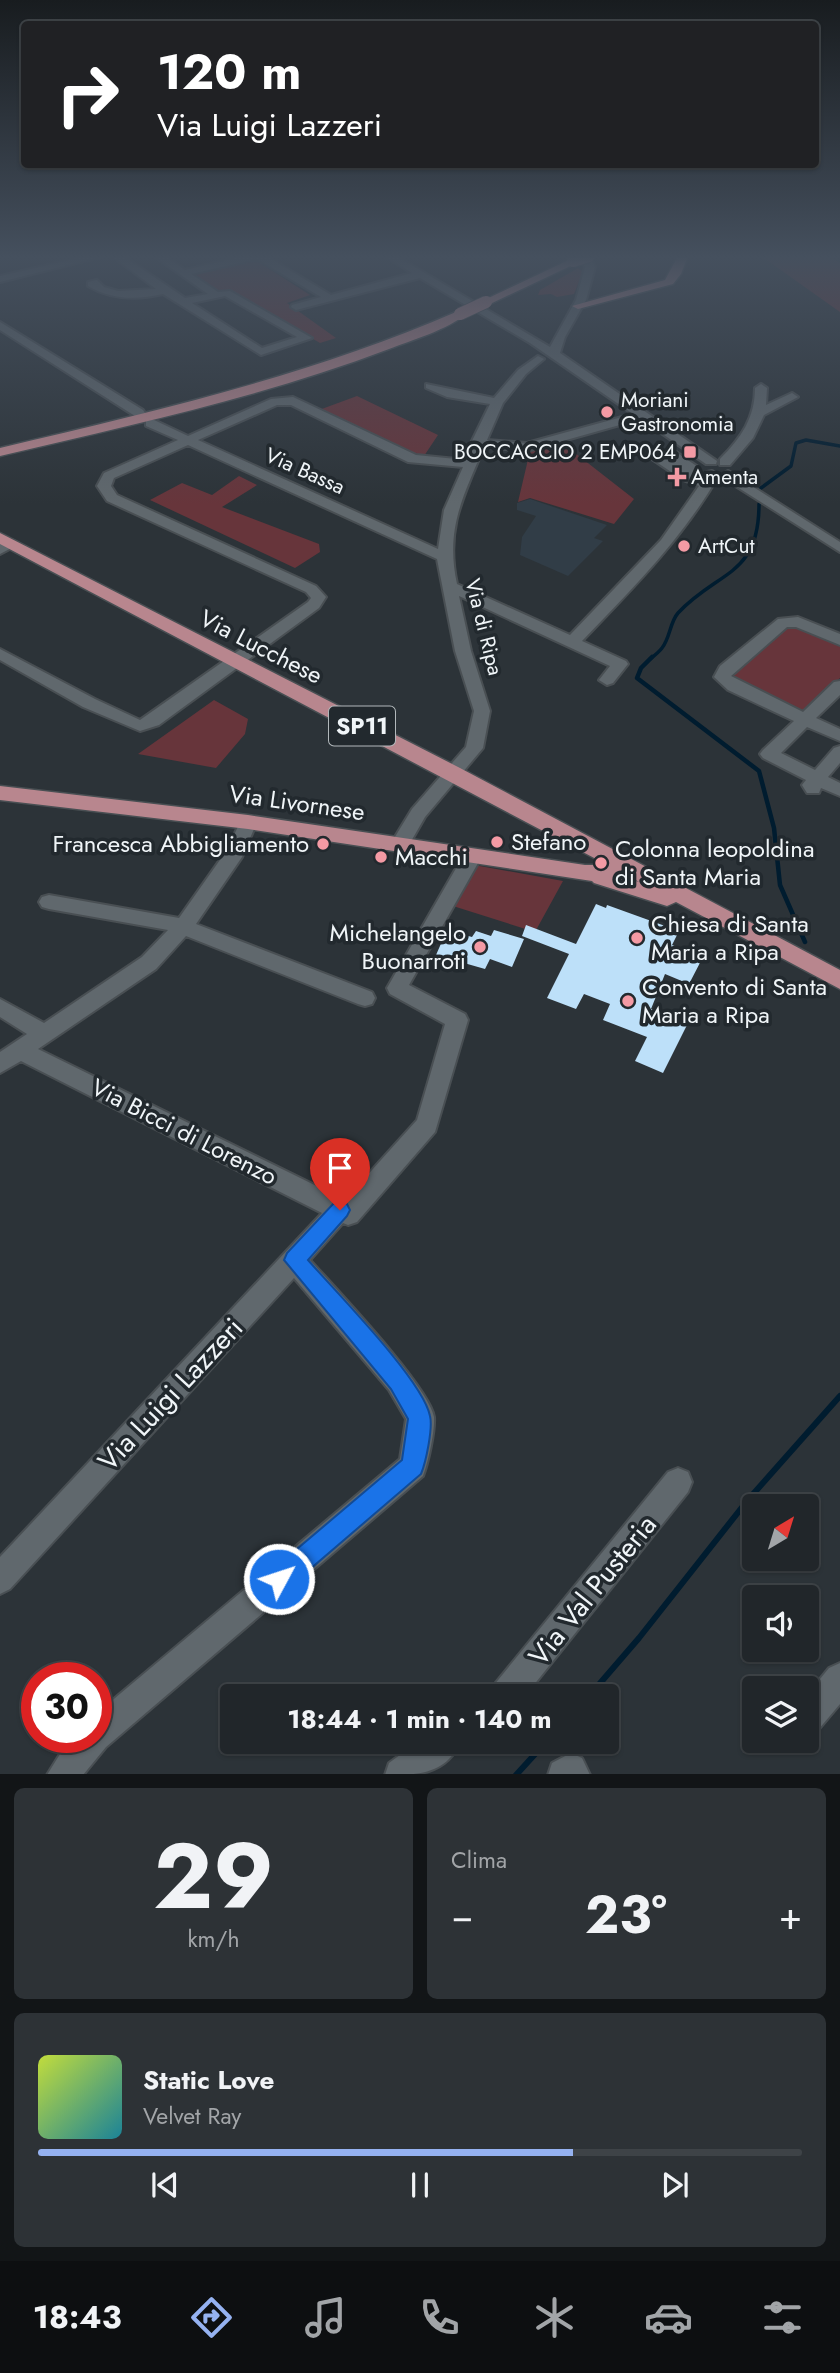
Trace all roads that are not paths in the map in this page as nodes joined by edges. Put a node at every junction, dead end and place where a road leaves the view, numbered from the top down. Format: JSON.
{"nodes":[{"id":1,"x":22,"y":339,"type":"edge"},
{"id":2,"x":240,"y":339,"type":"edge"},
{"id":3,"x":303,"y":339,"type":"edge"},
{"id":4,"x":407,"y":339,"type":"edge"},
{"id":5,"x":530,"y":339,"type":"edge"},
{"id":6,"x":537,"y":339,"type":"edge"},
{"id":7,"x":555,"y":340,"type":"joint"},
{"id":8,"x":534,"y":341,"type":"junction"},
{"id":9,"x":554,"y":355,"type":"junction"},
{"id":10,"x":538,"y":359,"type":"dead end"},
{"id":11,"x":430,"y":386,"type":"dead end"},
{"id":12,"x":761,"y":388,"type":"dead end"},
{"id":13,"x":792,"y":397,"type":"dead end"},
{"id":14,"x":497,"y":402,"type":"junction"},
{"id":15,"x":760,"y":412,"type":"junction"},
{"id":16,"x":138,"y":413,"type":"dead end"},
{"id":17,"x":642,"y":415,"type":"junction"},
{"id":18,"x":150,"y":423,"type":"dead end"},
{"id":19,"x":187,"y":441,"type":"junction"},
{"id":20,"x":477,"y":443,"type":"junction"},
{"id":21,"x":0,"y":454,"type":"edge"},
{"id":22,"x":468,"y":464,"type":"junction"},
{"id":23,"x":714,"y":473,"type":"junction"},
{"id":24,"x":783,"y":509,"type":"junction"},
{"id":25,"x":840,"y":540,"type":"edge"},
{"id":26,"x":3,"y":541,"type":"edge"},
{"id":27,"x":840,"y":548,"type":"edge"},
{"id":28,"x":444,"y":557,"type":"junction"},
{"id":29,"x":450,"y":586,"type":"junction"},
{"id":30,"x":788,"y":621,"type":"joint"},
{"id":31,"x":840,"y":640,"type":"edge"},
{"id":32,"x":572,"y":642,"type":"junction"},
{"id":33,"x":0,"y":654,"type":"edge"},
{"id":34,"x":235,"y":662,"type":"junction"},
{"id":35,"x":607,"y":680,"type":"dead end"},
{"id":36,"x":840,"y":686,"type":"edge"},
{"id":37,"x":805,"y":720,"type":"junction"},
{"id":38,"x":840,"y":736,"type":"edge"},
{"id":39,"x":840,"y":752,"type":"edge"},
{"id":40,"x":453,"y":773,"type":"junction"},
{"id":41,"x":816,"y":779,"type":"junction"},
{"id":42,"x":840,"y":790,"type":"edge"},
{"id":43,"x":0,"y":793,"type":"edge"},
{"id":44,"x":840,"y":803,"type":"edge"},
{"id":45,"x":248,"y":822,"type":"junction"},
{"id":46,"x":399,"y":845,"type":"junction"},
{"id":47,"x":605,"y":855,"type":"junction"},
{"id":48,"x":473,"y":856,"type":"junction"},
{"id":49,"x":584,"y":873,"type":"junction"},
{"id":50,"x":49,"y":902,"type":"dead end"},
{"id":51,"x":723,"y":915,"type":"junction"},
{"id":52,"x":183,"y":927,"type":"junction"},
{"id":53,"x":840,"y":979,"type":"edge"},
{"id":54,"x":365,"y":998,"type":"dead end"},
{"id":55,"x":0,"y":1007,"type":"edge"},
{"id":56,"x":44,"y":1034,"type":"junction"},
{"id":57,"x":19,"y":1050,"type":"junction"},
{"id":58,"x":0,"y":1064,"type":"edge"},
{"id":59,"x":344,"y":1212,"type":"junction"},
{"id":60,"x":295,"y":1260,"type":"junction"},
{"id":61,"x":678,"y":1482,"type":"dead end"},
{"id":62,"x":0,"y":1579,"type":"edge"},
{"id":63,"x":840,"y":1679,"type":"edge"},
{"id":64,"x":515,"y":1684,"type":"edge"},
{"id":65,"x":819,"y":1704,"type":"edge"},
{"id":66,"x":112,"y":1723,"type":"edge"},
{"id":67,"x":79,"y":1753,"type":"edge"},
{"id":68,"x":428,"y":1754,"type":"edge"},
{"id":69,"x":63,"y":1774,"type":"edge"},
{"id":70,"x":401,"y":1774,"type":"edge"},
{"id":71,"x":564,"y":1774,"type":"edge"},
{"id":72,"x":574,"y":1774,"type":"edge"}],
"edges":[{"from":1,"to":16,"type":"street"},
{"from":2,"to":3,"type":"street"},
{"from":4,"to":21,"type":"main road","bridge":true},
{"from":5,"to":8,"type":"street"},
{"from":6,"to":8,"type":"street"},
{"from":7,"to":8,"type":"street"},
{"from":7,"to":9,"type":"street"},
{"from":8,"to":9,"type":"street"},
{"from":9,"to":17,"type":"street"},
{"from":10,"to":14,"type":"street","name":"Via di Ripa"},
{"from":11,"to":14,"type":"street"},
{"from":12,"to":15,"type":"street"},
{"from":13,"to":15,"type":"street"},
{"from":14,"to":20,"type":"street","name":"Via di Ripa"},
{"from":15,"to":23,"type":"street"},
{"from":17,"to":20,"type":"street"},
{"from":17,"to":23,"type":"street"},
{"from":18,"to":19,"type":"street","name":"Via Bassa"},
{"from":19,"to":22,"type":"street"},
{"from":19,"to":28,"type":"street","name":"Via Bassa"},
{"from":19,"to":34,"type":"street"},
{"from":20,"to":22,"type":"street","name":"Via di Ripa"},
{"from":22,"to":28,"type":"street","name":"Via di Ripa"},
{"from":23,"to":24,"type":"street"},
{"from":23,"to":32,"type":"street"},
{"from":24,"to":25,"type":"street"},
{"from":24,"to":27,"type":"street"},
{"from":26,"to":34,"type":"main road","name":"Via Lucchese","number":"SP11"},
{"from":28,"to":29,"type":"street","name":"Via di Ripa"},
{"from":29,"to":32,"type":"street"},
{"from":29,"to":40,"type":"street","name":"Via di Ripa"},
{"from":30,"to":31,"type":"street"},
{"from":30,"to":37,"type":"street"},
{"from":32,"to":35,"type":"street"},
{"from":33,"to":34,"type":"street"},
{"from":34,"to":40,"type":"main road","name":"Via Lucchese","number":"SP11"},
{"from":36,"to":37,"type":"street"},
{"from":37,"to":38,"type":"street"},
{"from":37,"to":41,"type":"street"},
{"from":39,"to":41,"type":"street"},
{"from":40,"to":46,"type":"street","name":"Via di Ripa"},
{"from":40,"to":47,"type":"main road","name":"Via Lucchese","number":"SP11"},
{"from":41,"to":42,"type":"street"},
{"from":41,"to":44,"type":"street"},
{"from":43,"to":45,"type":"main road","name":"Via Livornese"},
{"from":45,"to":46,"type":"main road","name":"Via Livornese"},
{"from":45,"to":52,"type":"street"},
{"from":46,"to":48,"type":"main road","name":"Via Livornese"},
{"from":47,"to":49,"type":"main road","name":"Via Livornese"},
{"from":47,"to":51,"type":"main road","name":"Via Lucchese","number":"SP11"},
{"from":48,"to":49,"type":"main road","name":"Via Livornese"},
{"from":48,"to":59,"type":"street","name":"Via Luigi Lazzeri"},
{"from":49,"to":51,"type":"main road","name":"Via Livornese"},
{"from":50,"to":52,"type":"street"},
{"from":51,"to":53,"type":"main road"},
{"from":52,"to":54,"type":"street"},
{"from":52,"to":56,"type":"street"},
{"from":55,"to":56,"type":"street"},
{"from":56,"to":57,"type":"street"},
{"from":57,"to":58,"type":"street"},
{"from":57,"to":59,"type":"street","name":"Via Bicci di Lorenzo"},
{"from":59,"to":60,"type":"street","name":"Via Luigi Lazzeri"},
{"from":60,"to":62,"type":"street","name":"Via Luigi Lazzeri"},
{"from":60,"to":66,"type":"street"},
{"from":61,"to":64,"type":"street","name":"Via Val Pusteria"},
{"from":63,"to":65,"type":"street"},
{"from":67,"to":69,"type":"street"},
{"from":68,"to":70,"type":"street"},
{"from":71,"to":72,"type":"street"}]}
